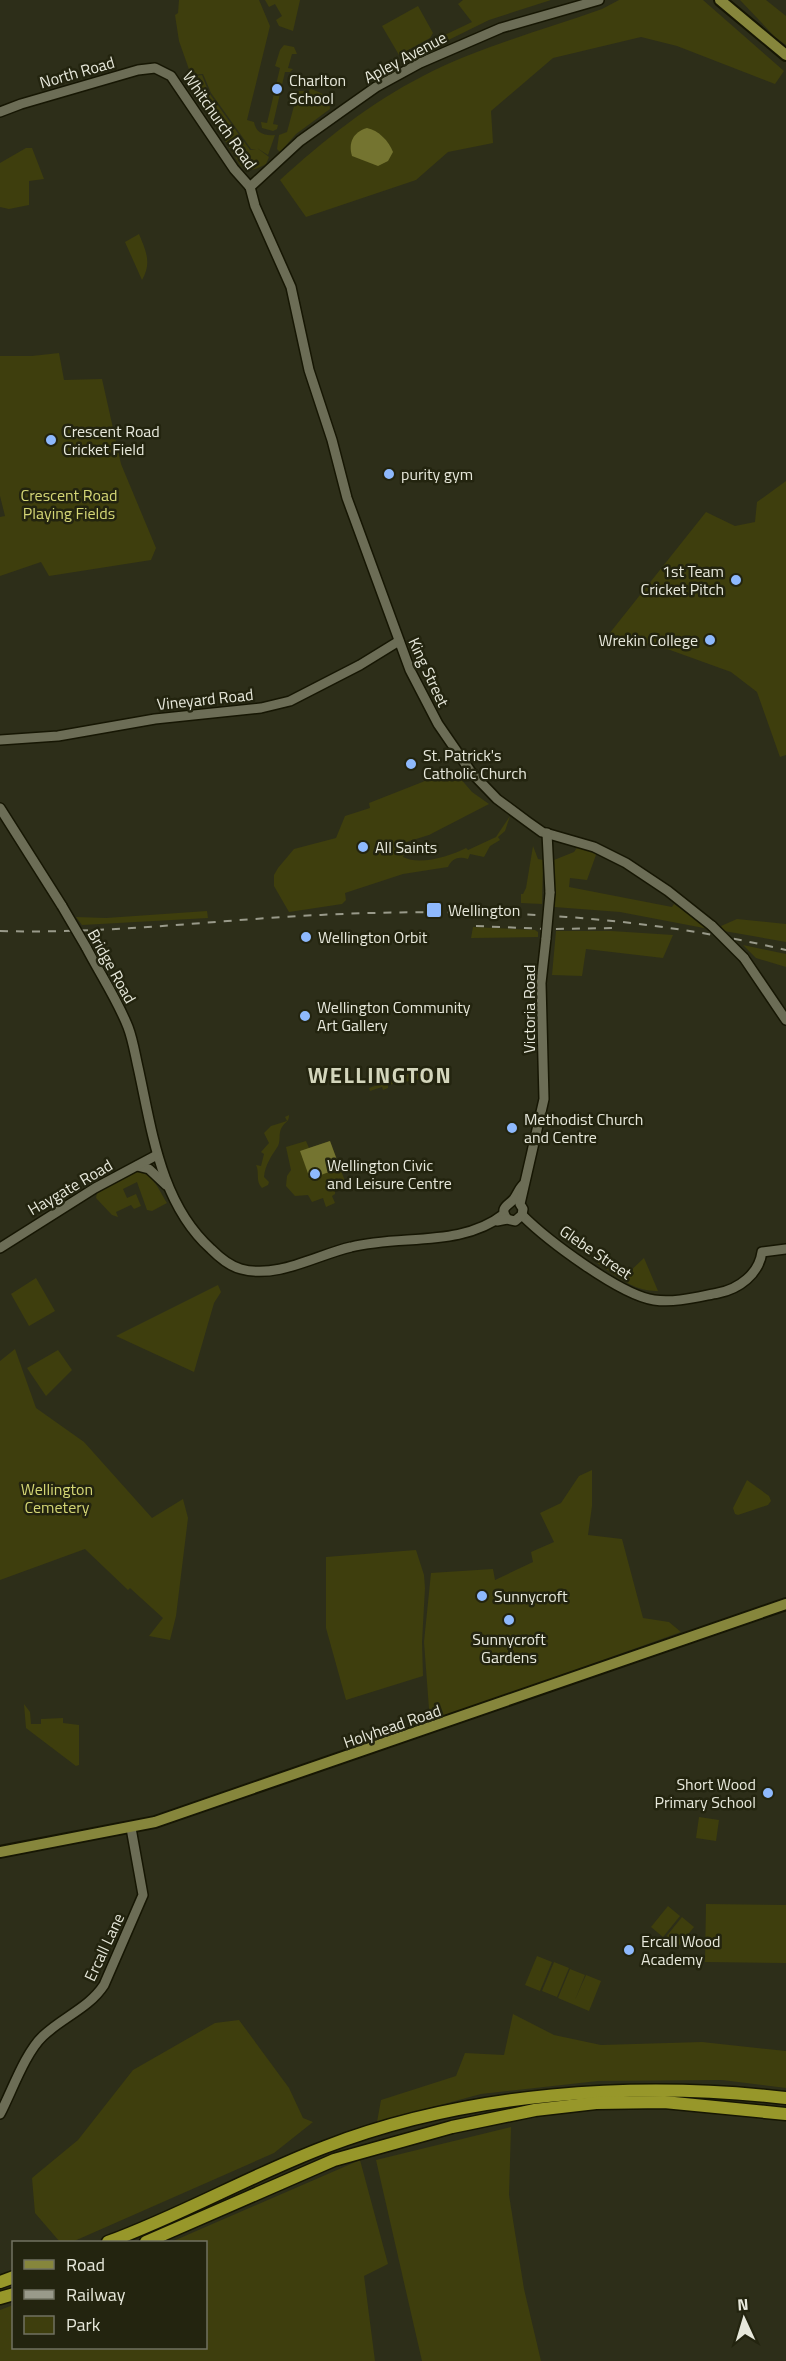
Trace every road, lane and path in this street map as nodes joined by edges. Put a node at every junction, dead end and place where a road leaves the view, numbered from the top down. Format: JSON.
{"nodes":[{"id":1,"x":599,"y":0,"type":"edge"},
{"id":2,"x":720,"y":0,"type":"edge"},
{"id":3,"x":786,"y":55,"type":"edge"},
{"id":4,"x":164,"y":71,"type":"joint"},
{"id":5,"x":0,"y":112,"type":"edge"},
{"id":6,"x":250,"y":187,"type":"junction"},
{"id":7,"x":399,"y":641,"type":"junction"},
{"id":8,"x":0,"y":740,"type":"edge"},
{"id":9,"x":0,"y":808,"type":"edge"},
{"id":10,"x":547,"y":833,"type":"junction"},
{"id":11,"x":786,"y":1020,"type":"edge"},
{"id":12,"x":157,"y":1155,"type":"junction"},
{"id":13,"x":137,"y":1166,"type":"junction"},
{"id":14,"x":171,"y":1191,"type":"junction"},
{"id":15,"x":516,"y":1203,"type":"junction"},
{"id":16,"x":505,"y":1216,"type":"junction"},
{"id":17,"x":520,"y":1218,"type":"junction"},
{"id":18,"x":0,"y":1248,"type":"edge"},
{"id":19,"x":786,"y":1249,"type":"edge"},
{"id":20,"x":786,"y":1604,"type":"edge"},
{"id":21,"x":131,"y":1828,"type":"junction"},
{"id":22,"x":0,"y":1852,"type":"edge"},
{"id":23,"x":786,"y":2098,"type":"edge"},
{"id":24,"x":0,"y":2114,"type":"edge"},
{"id":25,"x":786,"y":2114,"type":"edge"},
{"id":26,"x":110,"y":2241,"type":"edge"},
{"id":27,"x":148,"y":2241,"type":"edge"}],
"edges":[{"from":1,"to":6,"type":"street","name":"Apley Avenue"},
{"from":2,"to":3,"type":"main road"},
{"from":4,"to":5,"type":"street","name":"North Road"},
{"from":4,"to":6,"type":"street","name":"Whitchurch Road"},
{"from":6,"to":7,"type":"street","name":"King Street"},
{"from":7,"to":8,"type":"street","name":"Vineyard Road"},
{"from":7,"to":10,"type":"street","name":"King Street"},
{"from":9,"to":12,"type":"street","name":"Bridge Road","bridge":true},
{"from":10,"to":11,"type":"street","name":"King Street","bridge":true},
{"from":10,"to":15,"type":"street","name":"Victoria Road","bridge":true},
{"from":12,"to":13,"type":"street","name":"Haygate Road"},
{"from":12,"to":14,"type":"street","name":"Bridge Road"},
{"from":13,"to":14,"type":"street"},
{"from":13,"to":18,"type":"street","name":"Haygate Road"},
{"from":14,"to":16,"type":"street"},
{"from":15,"to":16,"type":"street","name":"Victoria Road"},
{"from":15,"to":17,"type":"street","name":"Victoria Road"},
{"from":16,"to":17,"type":"street"},
{"from":17,"to":19,"type":"street","name":"Glebe Street"},
{"from":20,"to":21,"type":"main road","name":"Holyhead Road"},
{"from":21,"to":22,"type":"main road","name":"Holyhead Road"},
{"from":21,"to":24,"type":"street","name":"Ercall Lane"},
{"from":23,"to":26,"type":"highway"},
{"from":25,"to":27,"type":"highway"}]}
